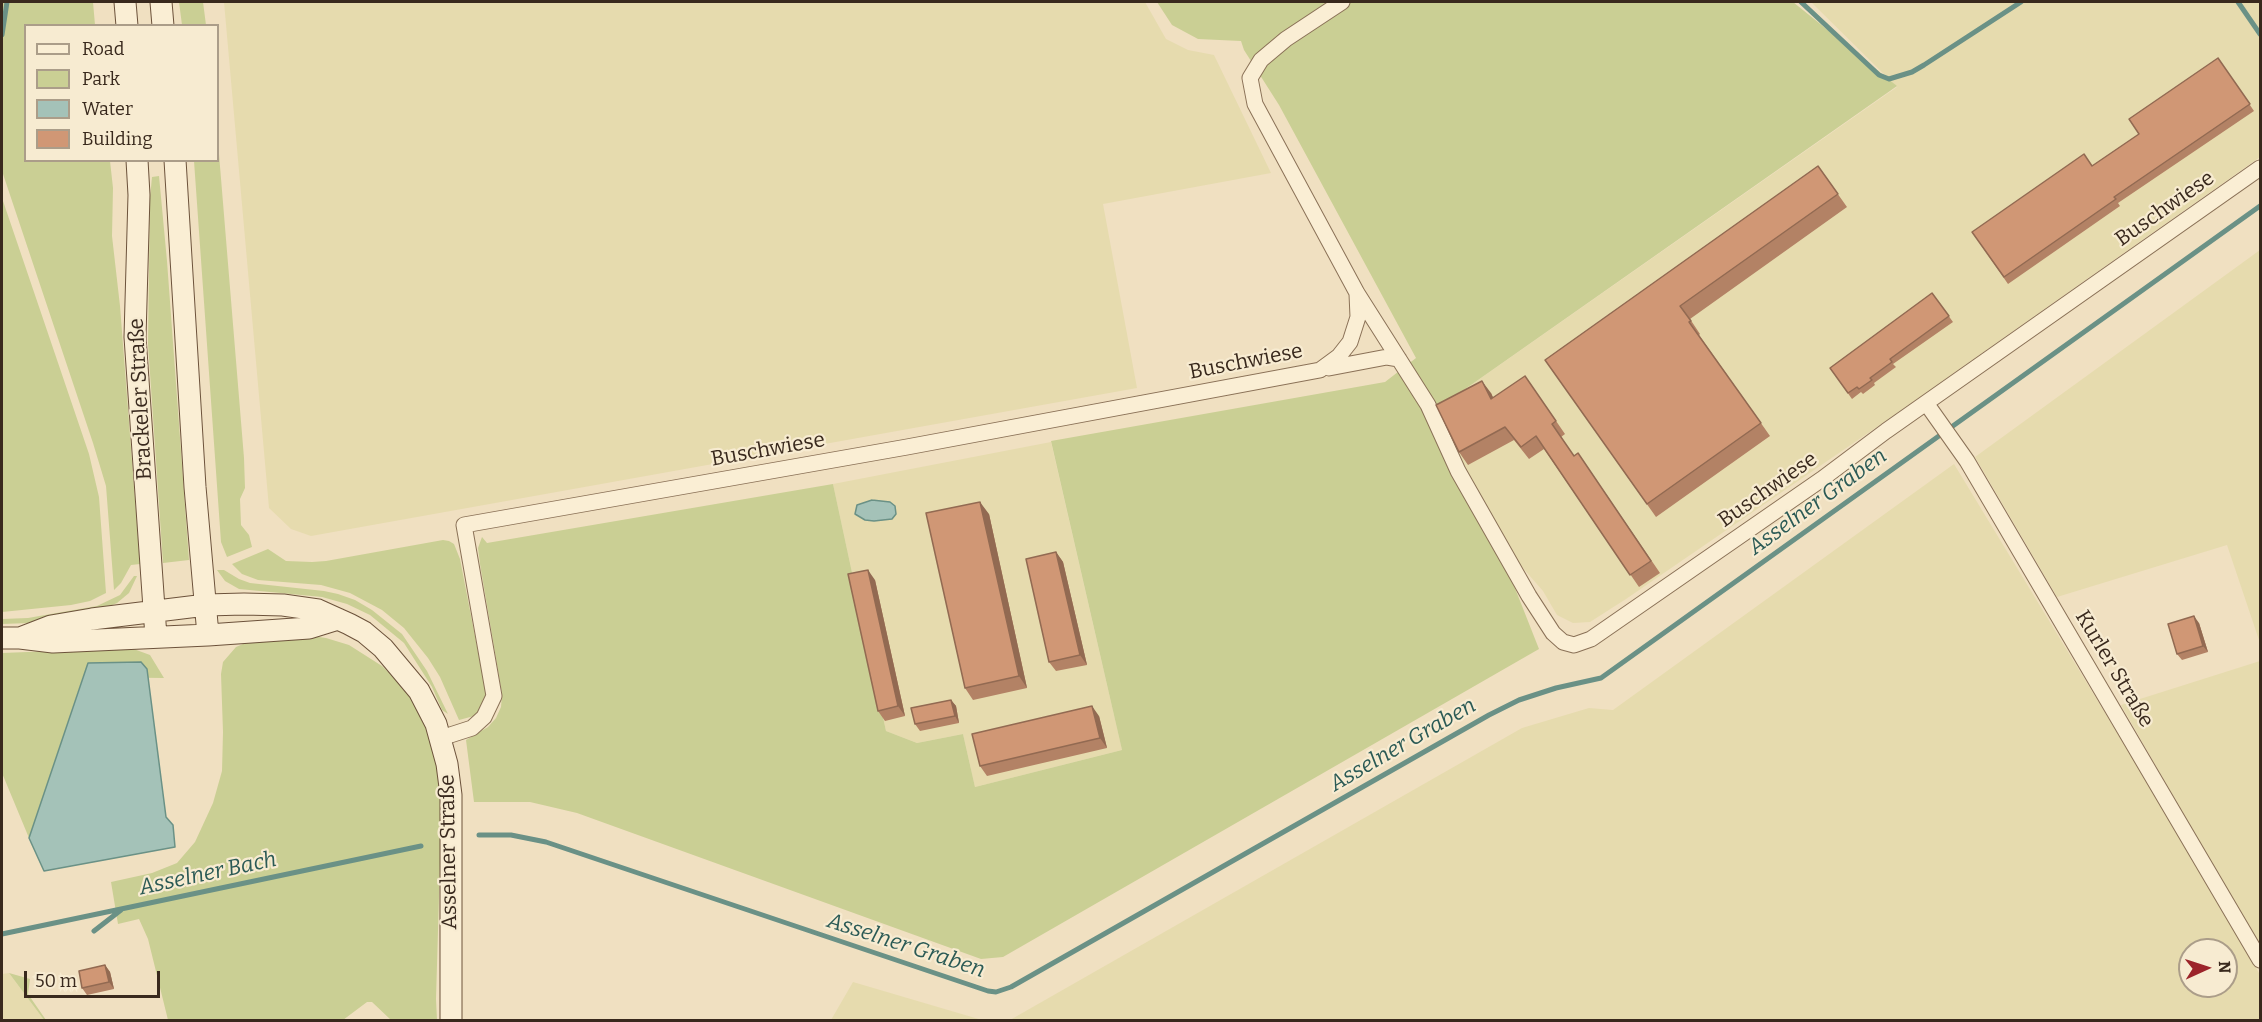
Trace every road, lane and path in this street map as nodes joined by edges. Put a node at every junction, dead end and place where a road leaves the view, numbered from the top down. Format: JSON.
{"nodes":[{"id":1,"x":125,"y":2,"type":"edge"},
{"id":2,"x":161,"y":2,"type":"edge"},
{"id":3,"x":1342,"y":2,"type":"edge"},
{"id":4,"x":127,"y":24,"type":"edge"},
{"id":5,"x":163,"y":24,"type":"edge"},
{"id":6,"x":137,"y":162,"type":"edge"},
{"id":7,"x":175,"y":162,"type":"edge"},
{"id":8,"x":2260,"y":168,"type":"edge"},
{"id":9,"x":1357,"y":293,"type":"junction"},
{"id":10,"x":1399,"y":359,"type":"junction"},
{"id":11,"x":1320,"y":370,"type":"junction"},
{"id":12,"x":1929,"y":408,"type":"junction"},
{"id":13,"x":206,"y":605,"type":"junction"},
{"id":14,"x":154,"y":610,"type":"junction"},
{"id":15,"x":338,"y":619,"type":"junction"},
{"id":16,"x":208,"y":635,"type":"junction"},
{"id":17,"x":156,"y":637,"type":"junction"},
{"id":18,"x":11,"y":638,"type":"edge"},
{"id":19,"x":441,"y":738,"type":"junction"},
{"id":20,"x":2260,"y":960,"type":"edge"},
{"id":21,"x":451,"y":1020,"type":"edge"}],
"edges":[{"from":1,"to":4,"type":"main road"},
{"from":2,"to":5,"type":"main road"},
{"from":3,"to":9,"type":"street","name":"Buschwiese"},
{"from":6,"to":14,"type":"main road","name":"Brackeler Straße"},
{"from":7,"to":13,"type":"main road"},
{"from":8,"to":12,"type":"street","name":"Buschwiese"},
{"from":9,"to":10,"type":"street","name":"Buschwiese"},
{"from":9,"to":11,"type":"street","name":"Buschwiese"},
{"from":10,"to":11,"type":"street","name":"Buschwiese"},
{"from":10,"to":12,"type":"street","name":"Buschwiese"},
{"from":11,"to":19,"type":"street","name":"Buschwiese"},
{"from":12,"to":20,"type":"street","name":"Kurler Straße"},
{"from":13,"to":14,"type":"main road","name":"Asselner Straße"},
{"from":13,"to":15,"type":"main road","name":"Asselner Straße"},
{"from":13,"to":16,"type":"main road"},
{"from":14,"to":17,"type":"main road","name":"Brackeler Straße"},
{"from":14,"to":18,"type":"main road","name":"Asselner Straße"},
{"from":15,"to":16,"type":"main road","name":"Asselner Straße"},
{"from":15,"to":19,"type":"main road","name":"Asselner Straße"},
{"from":16,"to":17,"type":"main road","name":"Asselner Straße"},
{"from":17,"to":18,"type":"main road","name":"Asselner Straße"},
{"from":19,"to":21,"type":"main road","name":"Asselner Straße"}]}
